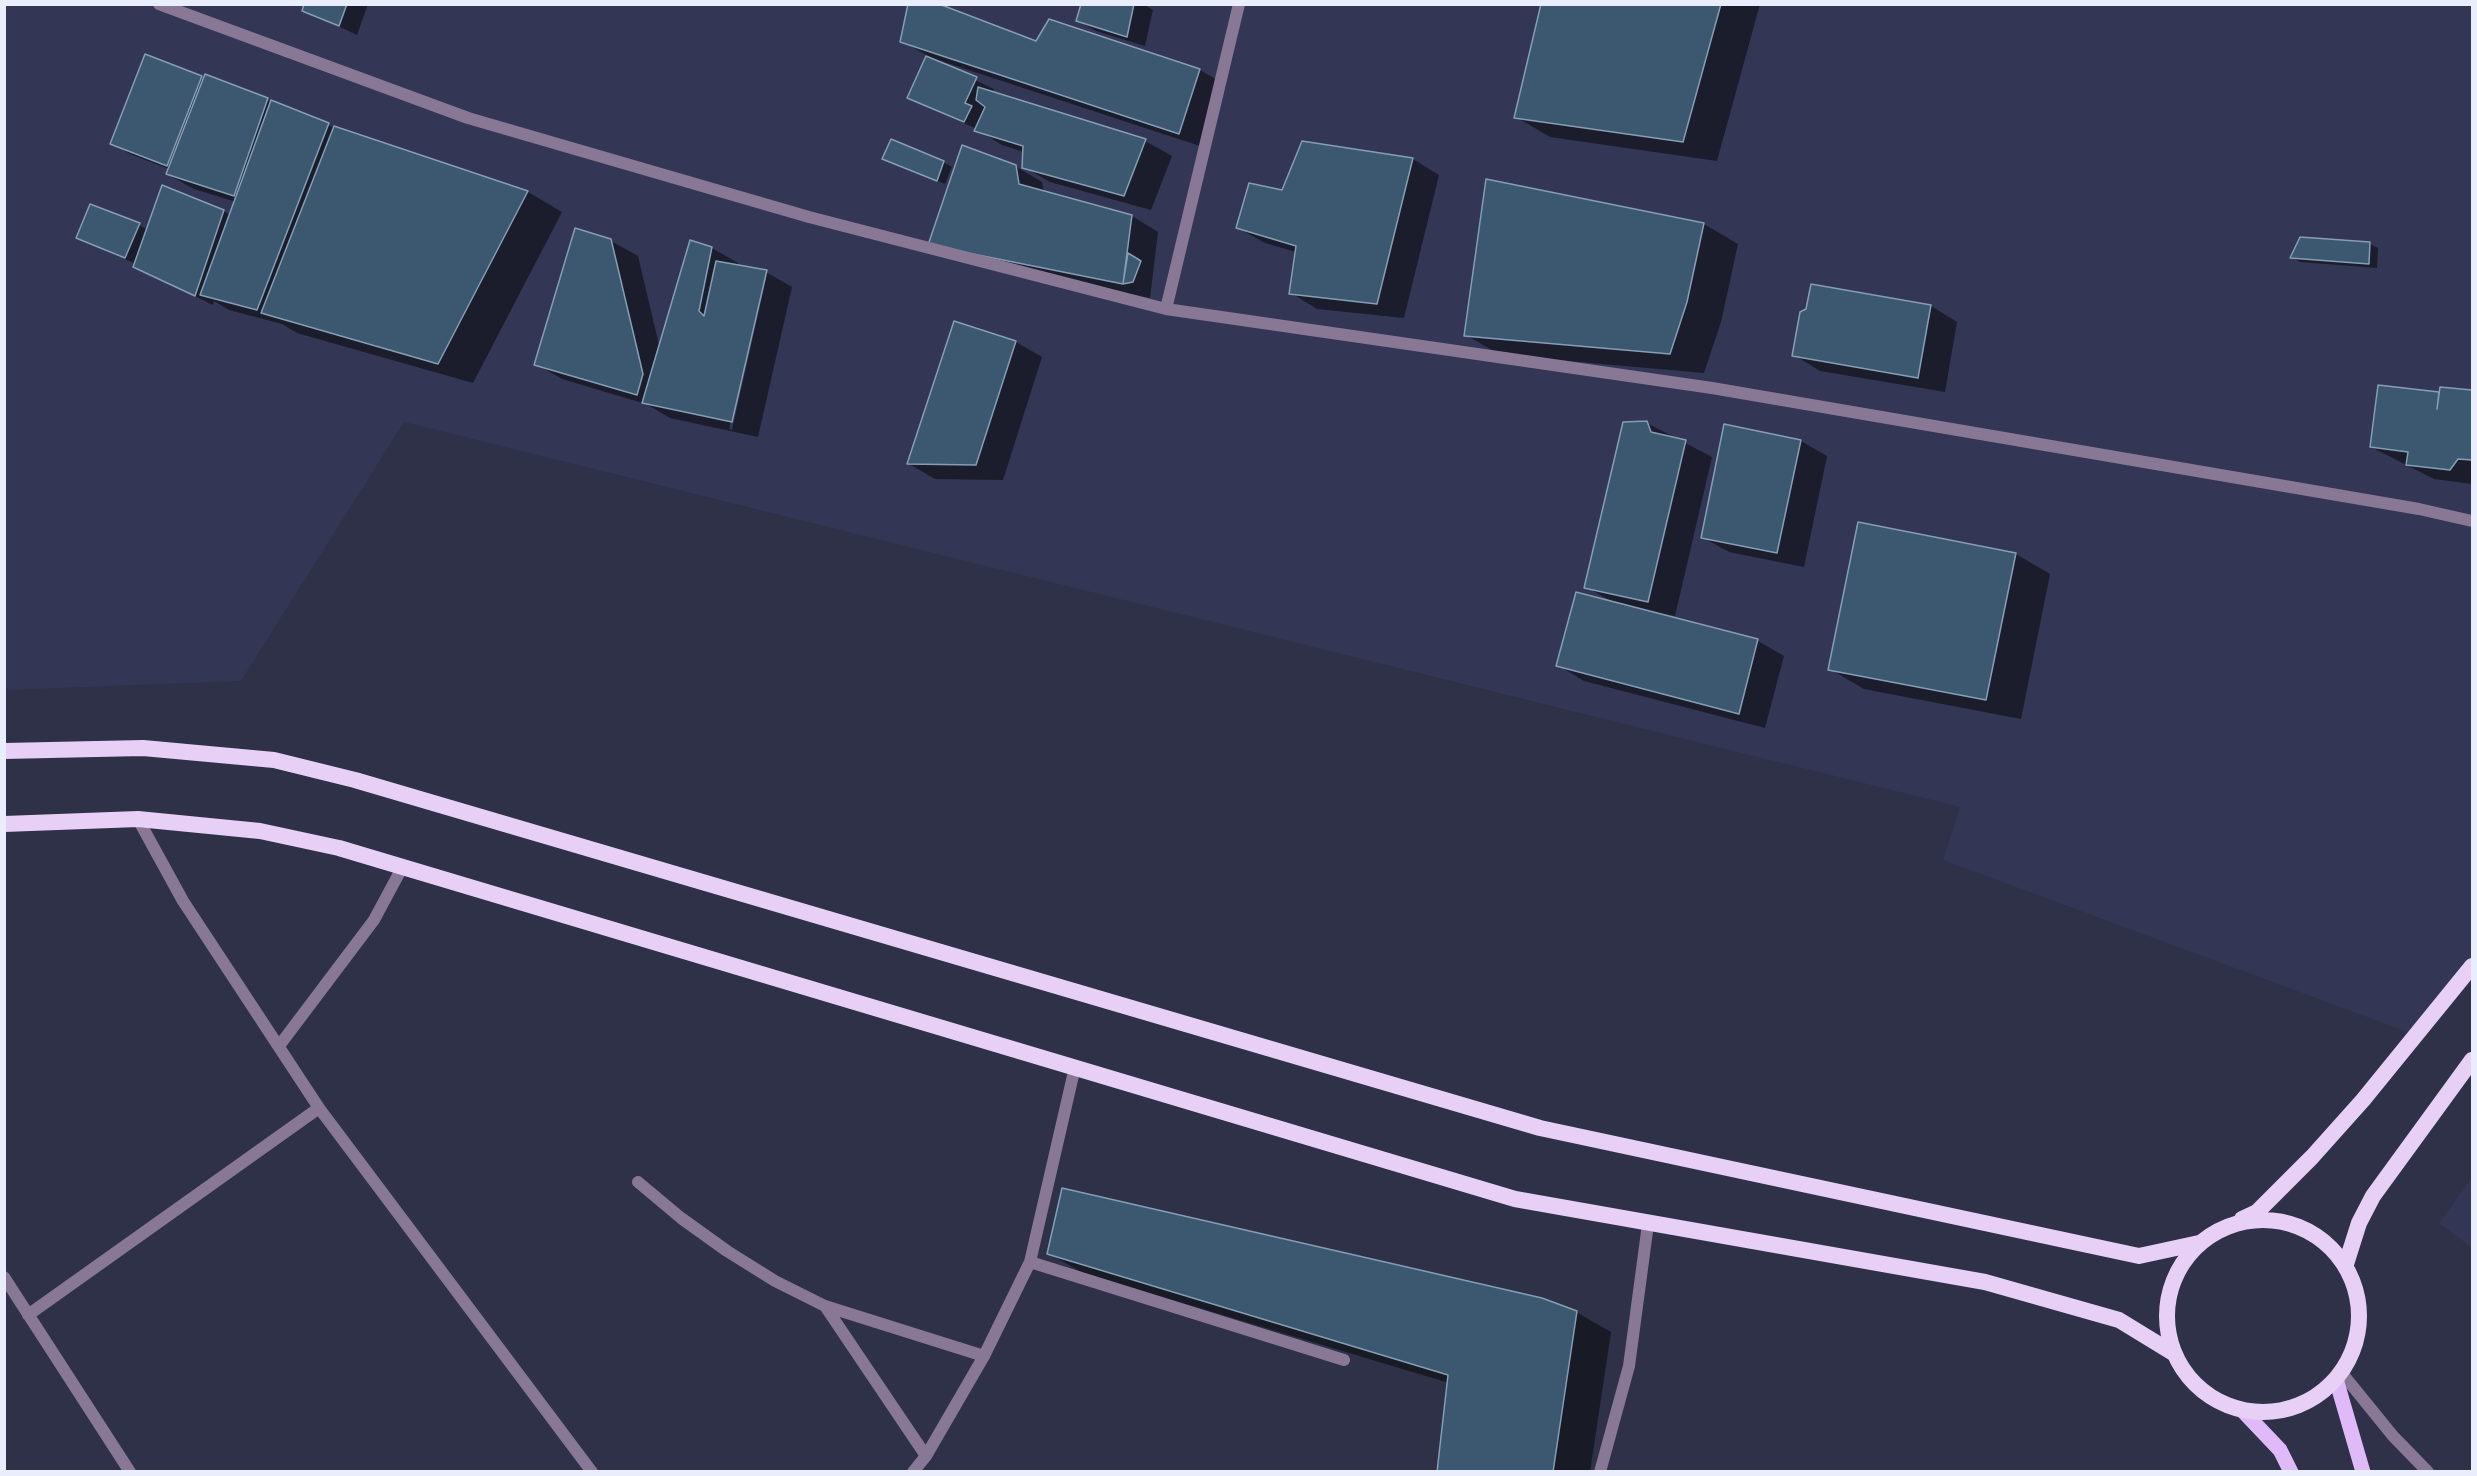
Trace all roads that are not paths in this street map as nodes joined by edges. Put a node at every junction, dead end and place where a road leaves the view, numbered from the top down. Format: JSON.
{"nodes":[{"id":1,"x":159,"y":4,"type":"edge"},
{"id":2,"x":1239,"y":4,"type":"edge"},
{"id":3,"x":1166,"y":309,"type":"junction"},
{"id":4,"x":2472,"y":521,"type":"edge"},
{"id":5,"x":4,"y":751,"type":"edge"},
{"id":6,"x":138,"y":819,"type":"junction"},
{"id":7,"x":4,"y":824,"type":"edge"},
{"id":8,"x":403,"y":866,"type":"junction"},
{"id":9,"x":2472,"y":966,"type":"edge"},
{"id":10,"x":279,"y":1046,"type":"junction"},
{"id":11,"x":2472,"y":1060,"type":"edge"},
{"id":12,"x":1075,"y":1067,"type":"junction"},
{"id":13,"x":319,"y":1108,"type":"junction"},
{"id":14,"x":638,"y":1182,"type":"dead end"},
{"id":15,"x":1648,"y":1224,"type":"junction"},
{"id":16,"x":2224,"y":1227,"type":"junction"},
{"id":17,"x":2199,"y":1243,"type":"junction"},
{"id":18,"x":1030,"y":1262,"type":"junction"},
{"id":19,"x":2346,"y":1264,"type":"junction"},
{"id":20,"x":4,"y":1277,"type":"edge"},
{"id":21,"x":825,"y":1306,"type":"junction"},
{"id":22,"x":28,"y":1316,"type":"junction"},
{"id":23,"x":2174,"y":1353,"type":"junction"},
{"id":24,"x":984,"y":1356,"type":"junction"},
{"id":25,"x":1344,"y":1360,"type":"dead end"},
{"id":26,"x":2339,"y":1376,"type":"junction"},
{"id":27,"x":2242,"y":1410,"type":"junction"},
{"id":28,"x":926,"y":1456,"type":"junction"},
{"id":29,"x":591,"y":1471,"type":"edge"},
{"id":30,"x":130,"y":1472,"type":"edge"},
{"id":31,"x":913,"y":1472,"type":"edge"},
{"id":32,"x":1600,"y":1472,"type":"edge"},
{"id":33,"x":2291,"y":1472,"type":"edge"},
{"id":34,"x":2363,"y":1472,"type":"edge"},
{"id":35,"x":2428,"y":1472,"type":"edge"}],
"edges":[{"from":1,"to":3,"type":"street"},
{"from":2,"to":3,"type":"street"},
{"from":3,"to":4,"type":"street"},
{"from":5,"to":17,"type":"highway"},
{"from":6,"to":7,"type":"highway"},
{"from":6,"to":8,"type":"highway"},
{"from":6,"to":10,"type":"street"},
{"from":8,"to":10,"type":"street"},
{"from":8,"to":12,"type":"highway"},
{"from":9,"to":16,"type":"highway"},
{"from":10,"to":13,"type":"street"},
{"from":11,"to":19,"type":"highway"},
{"from":12,"to":15,"type":"highway"},
{"from":12,"to":18,"type":"street"},
{"from":13,"to":22,"type":"street"},
{"from":13,"to":29,"type":"street"},
{"from":14,"to":21,"type":"street"},
{"from":15,"to":23,"type":"highway"},
{"from":15,"to":32,"type":"street"},
{"from":16,"to":17,"type":"highway"},
{"from":16,"to":19,"type":"highway"},
{"from":17,"to":23,"type":"highway"},
{"from":18,"to":24,"type":"street"},
{"from":18,"to":25,"type":"street"},
{"from":19,"to":26,"type":"highway"},
{"from":20,"to":22,"type":"street"},
{"from":21,"to":24,"type":"street"},
{"from":21,"to":28,"type":"street"},
{"from":22,"to":30,"type":"street"},
{"from":23,"to":27,"type":"highway"},
{"from":24,"to":28,"type":"street"},
{"from":26,"to":27,"type":"highway"},
{"from":26,"to":34,"type":"main road"},
{"from":26,"to":35,"type":"street"},
{"from":27,"to":33,"type":"main road"},
{"from":28,"to":31,"type":"street"}]}
